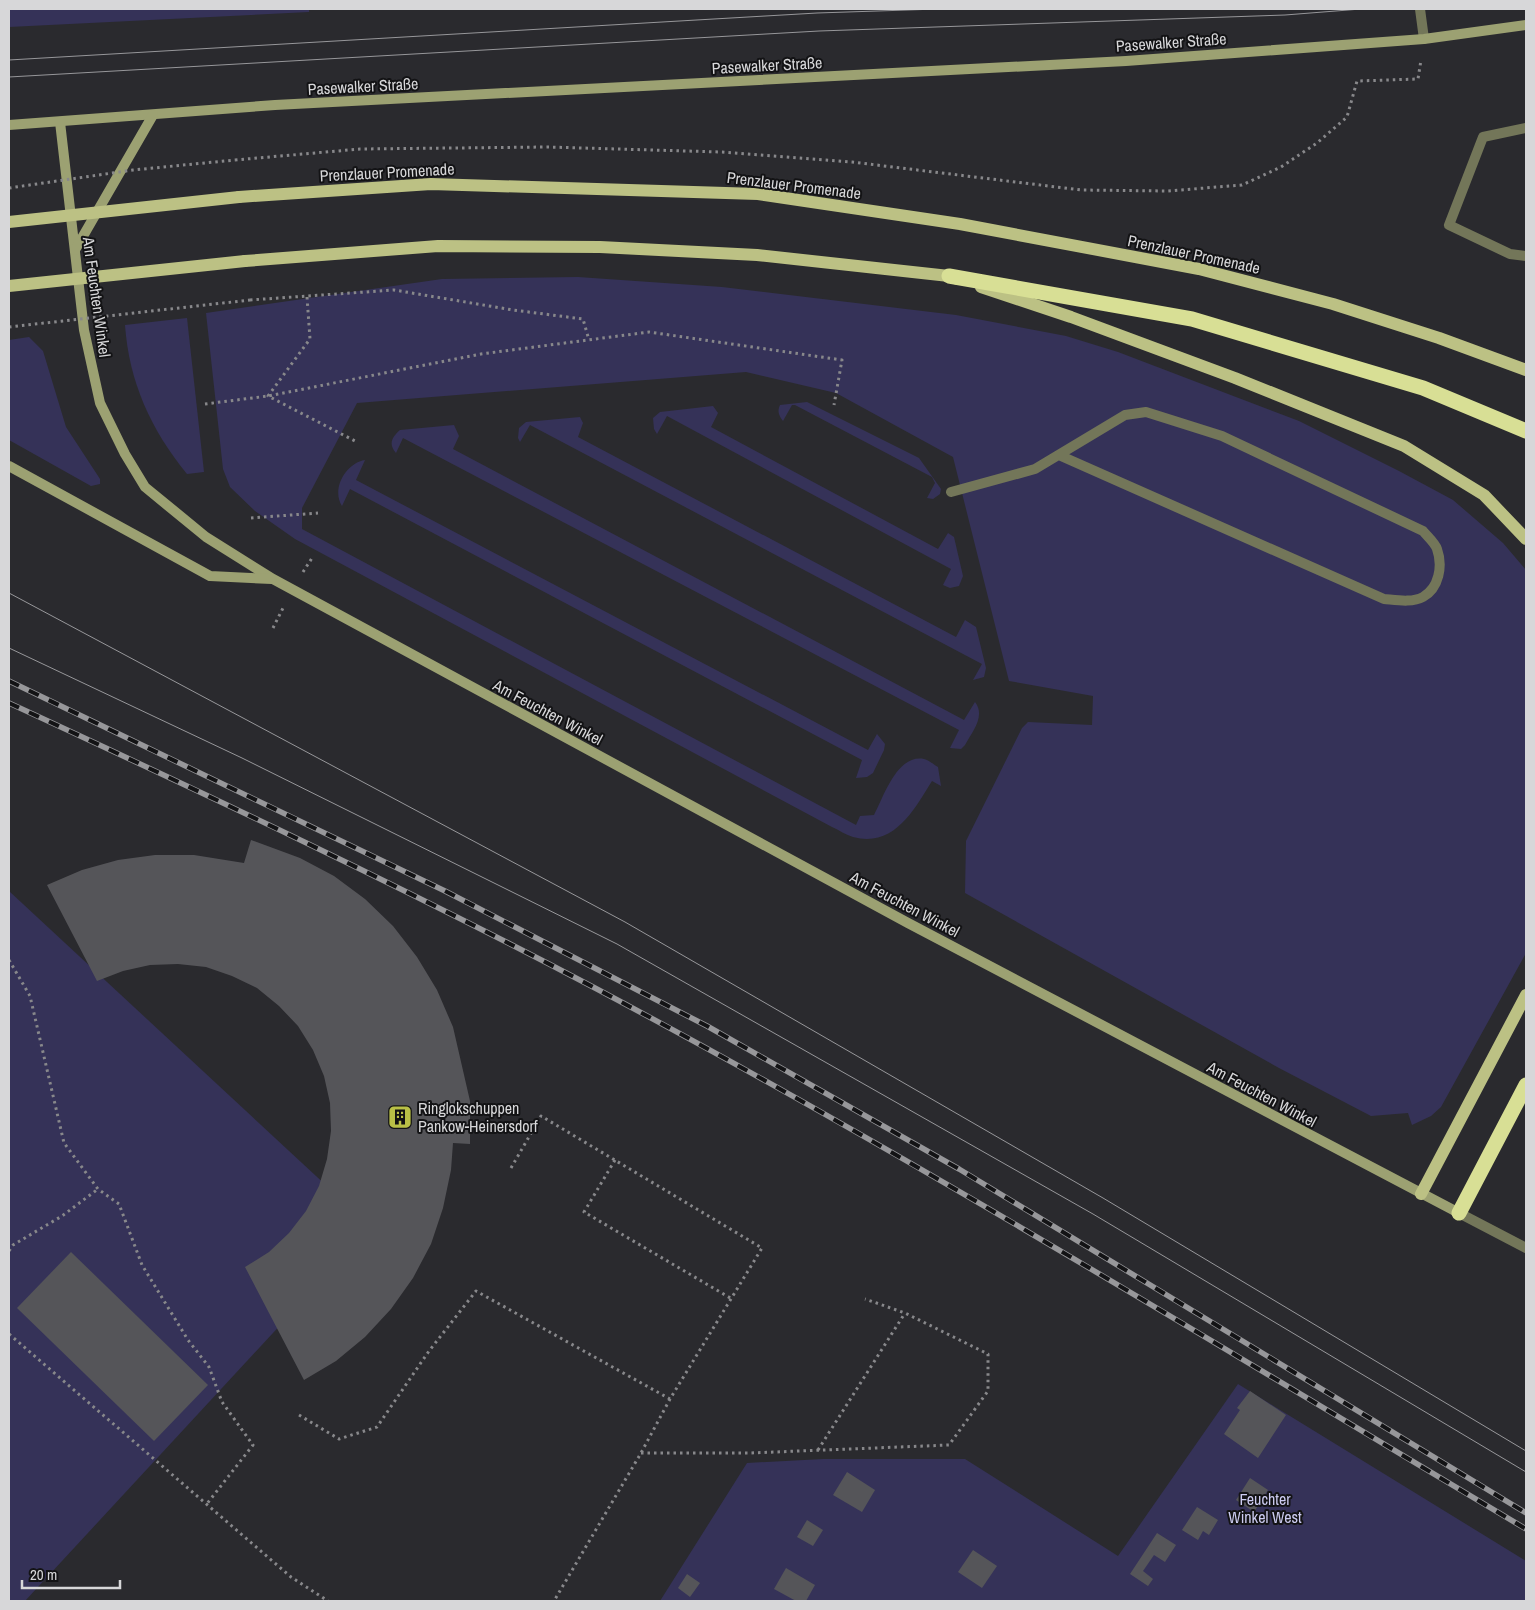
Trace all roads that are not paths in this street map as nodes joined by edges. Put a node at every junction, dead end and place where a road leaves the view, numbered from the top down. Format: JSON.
{"nodes":[{"id":1,"x":1420,"y":9,"type":"edge"},
{"id":2,"x":1526,"y":25,"type":"edge"},
{"id":3,"x":1424,"y":39,"type":"junction"},
{"id":4,"x":153,"y":115,"type":"junction"},
{"id":5,"x":60,"y":122,"type":"junction"},
{"id":6,"x":9,"y":125,"type":"edge"},
{"id":7,"x":1526,"y":128,"type":"edge"},
{"id":8,"x":9,"y":222,"type":"edge"},
{"id":9,"x":75,"y":250,"type":"junction"},
{"id":10,"x":1526,"y":256,"type":"edge"},
{"id":11,"x":949,"y":276,"type":"junction"},
{"id":12,"x":9,"y":286,"type":"edge"},
{"id":13,"x":1526,"y":370,"type":"edge"},
{"id":14,"x":1526,"y":431,"type":"edge"},
{"id":15,"x":1061,"y":456,"type":"junction"},
{"id":16,"x":9,"y":466,"type":"edge"},
{"id":17,"x":951,"y":492,"type":"dead end"},
{"id":18,"x":1526,"y":539,"type":"edge"},
{"id":19,"x":273,"y":579,"type":"junction"},
{"id":20,"x":1526,"y":995,"type":"edge"},
{"id":21,"x":1526,"y":1085,"type":"edge"},
{"id":22,"x":1421,"y":1194,"type":"junction"},
{"id":23,"x":1459,"y":1213,"type":"junction"},
{"id":24,"x":1526,"y":1248,"type":"edge"}],
"edges":[{"from":1,"to":3,"type":"street"},
{"from":2,"to":3,"type":"main road","name":"Pasewalker Straße"},
{"from":3,"to":4,"type":"main road","name":"Pasewalker Straße"},
{"from":4,"to":5,"type":"main road","name":"Pasewalker Straße"},
{"from":4,"to":9,"type":"main road"},
{"from":5,"to":6,"type":"main road","name":"Pasewalker Straße"},
{"from":5,"to":9,"type":"main road","name":"Am Feuchten Winkel"},
{"from":7,"to":10,"type":"street"},
{"from":8,"to":13,"type":"main road","name":"Prenzlauer Promenade","bridge":true},
{"from":9,"to":19,"type":"main road","name":"Am Feuchten Winkel"},
{"from":11,"to":12,"type":"main road","bridge":true},
{"from":11,"to":14,"type":"highway"},
{"from":11,"to":18,"type":"main road"},
{"from":15,"to":15,"type":"street"},
{"from":15,"to":17,"type":"street"},
{"from":16,"to":19,"type":"main road","name":"Am Feuchten Winkel"},
{"from":19,"to":22,"type":"main road","name":"Am Feuchten Winkel"},
{"from":20,"to":22,"type":"main road"},
{"from":21,"to":23,"type":"highway"},
{"from":22,"to":23,"type":"main road","name":"Am Feuchten Winkel"},
{"from":23,"to":24,"type":"street","name":"Am Feuchten Winkel"}]}
